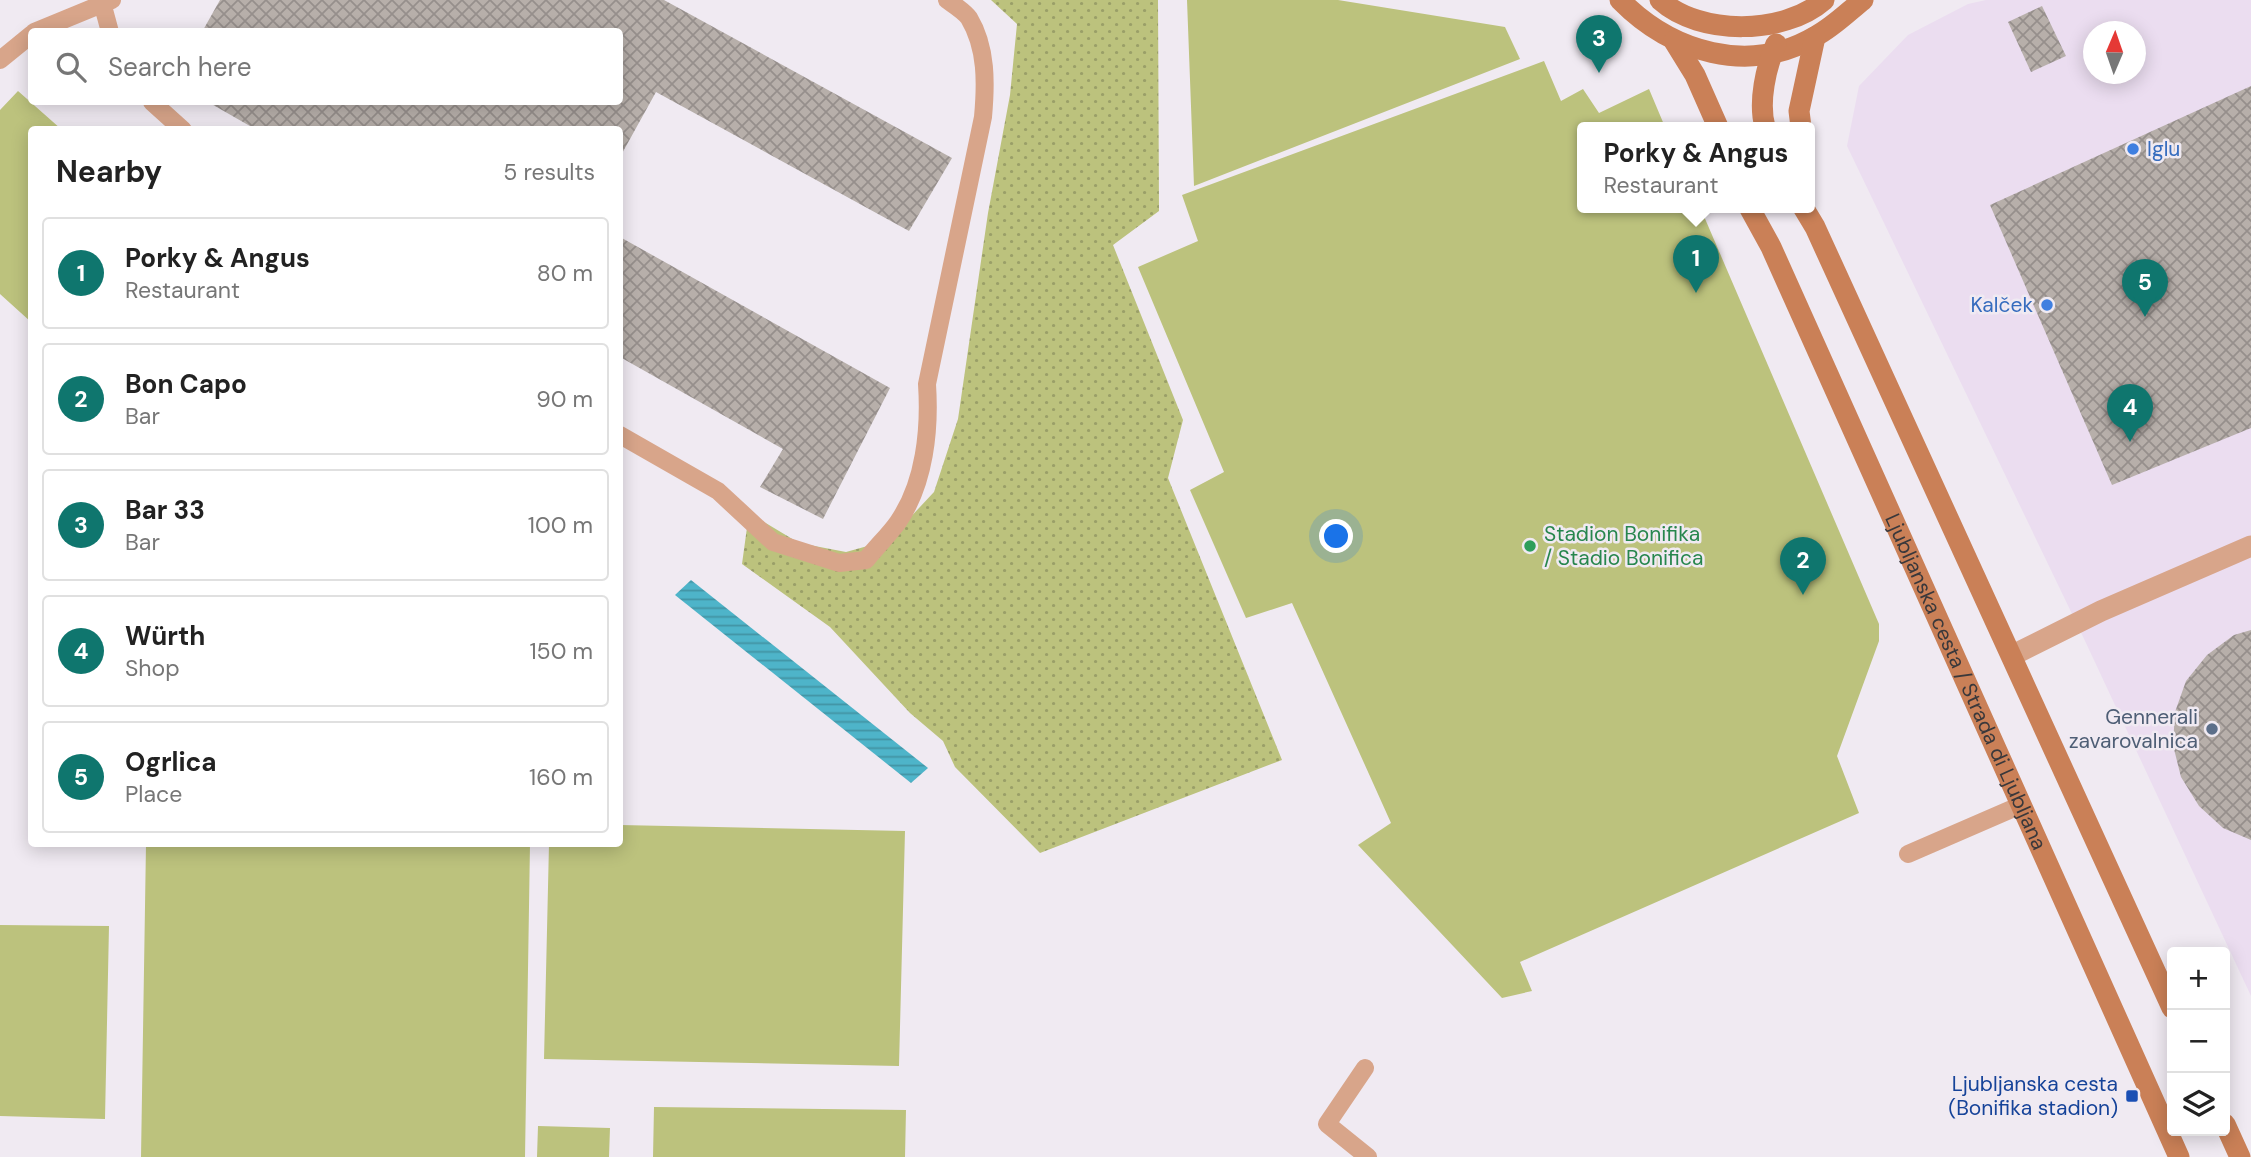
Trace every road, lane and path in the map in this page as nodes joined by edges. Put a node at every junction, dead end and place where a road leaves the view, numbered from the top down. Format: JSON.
{"nodes":[{"id":1,"x":947,"y":0,"type":"edge"},
{"id":2,"x":1620,"y":0,"type":"edge"},
{"id":3,"x":1660,"y":0,"type":"edge"},
{"id":4,"x":1824,"y":0,"type":"edge"},
{"id":5,"x":1863,"y":0,"type":"edge"},
{"id":6,"x":108,"y":3,"type":"edge"},
{"id":7,"x":1785,"y":20,"type":"junction"},
{"id":8,"x":46,"y":28,"type":"edge"},
{"id":9,"x":110,"y":28,"type":"edge"},
{"id":10,"x":28,"y":37,"type":"edge"},
{"id":11,"x":1815,"y":37,"type":"junction"},
{"id":12,"x":1674,"y":41,"type":"junction"},
{"id":13,"x":1772,"y":53,"type":"junction"},
{"id":14,"x":0,"y":60,"type":"edge"},
{"id":15,"x":155,"y":105,"type":"edge"},
{"id":16,"x":1716,"y":122,"type":"edge"},
{"id":17,"x":1764,"y":122,"type":"edge"},
{"id":18,"x":1800,"y":122,"type":"edge"},
{"id":19,"x":179,"y":126,"type":"edge"},
{"id":20,"x":1752,"y":213,"type":"edge"},
{"id":21,"x":1807,"y":213,"type":"edge"},
{"id":22,"x":1813,"y":213,"type":"edge"},
{"id":23,"x":1815,"y":227,"type":"junction"},
{"id":24,"x":623,"y":437,"type":"edge"},
{"id":25,"x":2251,"y":546,"type":"edge"},
{"id":26,"x":2013,"y":655,"type":"junction"},
{"id":27,"x":2021,"y":805,"type":"junction"},
{"id":28,"x":1908,"y":854,"type":"dead end"},
{"id":29,"x":2167,"y":997,"type":"edge"},
{"id":30,"x":1365,"y":1068,"type":"dead end"},
{"id":31,"x":2230,"y":1135,"type":"edge"},
{"id":32,"x":1368,"y":1157,"type":"edge"},
{"id":33,"x":2179,"y":1157,"type":"edge"},
{"id":34,"x":2240,"y":1157,"type":"edge"}],
"edges":[{"from":1,"to":24,"type":"lane"},
{"from":2,"to":12,"type":"main road"},
{"from":3,"to":7,"type":"main road"},
{"from":4,"to":7,"type":"main road"},
{"from":5,"to":11,"type":"main road"},
{"from":6,"to":8,"type":"lane"},
{"from":6,"to":9,"type":"lane"},
{"from":7,"to":13,"type":"main road"},
{"from":10,"to":14,"type":"lane"},
{"from":11,"to":13,"type":"main road"},
{"from":11,"to":18,"type":"main road"},
{"from":12,"to":13,"type":"main road"},
{"from":12,"to":16,"type":"main road"},
{"from":13,"to":17,"type":"main road"},
{"from":15,"to":19,"type":"lane"},
{"from":20,"to":27,"type":"main road","name":"Ljubljanska cesta / Strada di Ljubljana"},
{"from":21,"to":23,"type":"main road"},
{"from":22,"to":23,"type":"main road"},
{"from":23,"to":26,"type":"main road"},
{"from":25,"to":26,"type":"street"},
{"from":26,"to":29,"type":"main road"},
{"from":27,"to":28,"type":"lane"},
{"from":27,"to":33,"type":"main road","name":"Ljubljanska cesta / Strada di Ljubljana"},
{"from":30,"to":32,"type":"lane"},
{"from":31,"to":34,"type":"main road"}]}
